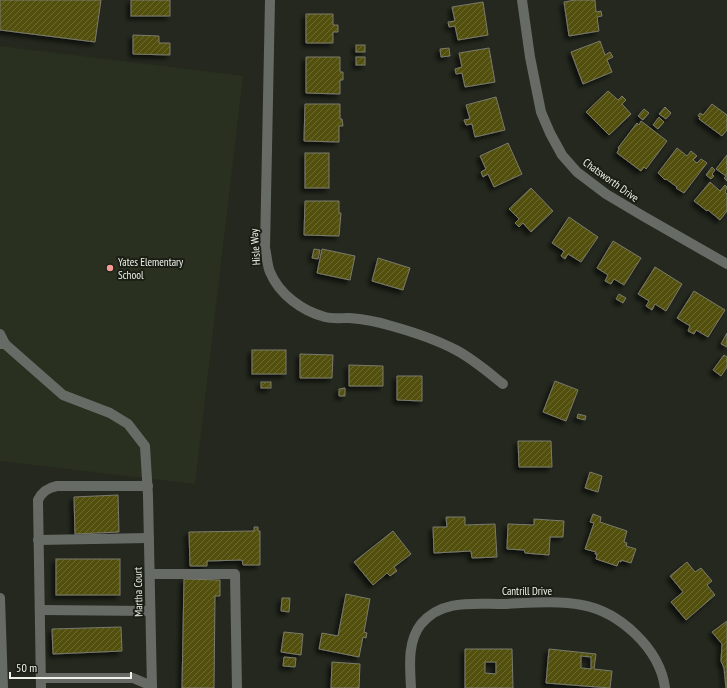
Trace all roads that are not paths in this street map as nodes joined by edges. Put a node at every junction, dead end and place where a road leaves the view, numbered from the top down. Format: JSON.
{"nodes":[{"id":1,"x":270,"y":0,"type":"edge"},
{"id":2,"x":522,"y":0,"type":"edge"},
{"id":3,"x":727,"y":264,"type":"edge"},
{"id":4,"x":0,"y":334,"type":"edge"},
{"id":5,"x":3,"y":344,"type":"edge"},
{"id":6,"x":503,"y":384,"type":"dead end"},
{"id":7,"x":148,"y":491,"type":"junction"},
{"id":8,"x":149,"y":538,"type":"junction"},
{"id":9,"x":38,"y":540,"type":"junction"},
{"id":10,"x":150,"y":574,"type":"junction"},
{"id":11,"x":0,"y":599,"type":"edge"},
{"id":12,"x":40,"y":610,"type":"junction"},
{"id":13,"x":150,"y":611,"type":"junction"},
{"id":14,"x":1,"y":660,"type":"edge"},
{"id":15,"x":41,"y":683,"type":"edge"},
{"id":16,"x":152,"y":687,"type":"edge"},
{"id":17,"x":3,"y":688,"type":"edge"},
{"id":18,"x":237,"y":688,"type":"edge"},
{"id":19,"x":411,"y":688,"type":"edge"},
{"id":20,"x":665,"y":688,"type":"edge"}],
"edges":[{"from":1,"to":6,"type":"street","name":"Hisle Way"},
{"from":2,"to":3,"type":"street","name":"Chatsworth Drive"},
{"from":4,"to":5,"type":"street"},
{"from":5,"to":7,"type":"street","name":"Martha Court"},
{"from":7,"to":8,"type":"street","name":"Martha Court"},
{"from":7,"to":9,"type":"street"},
{"from":8,"to":9,"type":"street"},
{"from":8,"to":10,"type":"street","name":"Martha Court"},
{"from":9,"to":12,"type":"street"},
{"from":10,"to":13,"type":"street","name":"Martha Court"},
{"from":10,"to":18,"type":"street"},
{"from":11,"to":14,"type":"street"},
{"from":12,"to":13,"type":"street"},
{"from":12,"to":15,"type":"street"},
{"from":13,"to":16,"type":"street","name":"Martha Court"},
{"from":14,"to":17,"type":"street"},
{"from":15,"to":16,"type":"street"},
{"from":19,"to":20,"type":"street","name":"Cantrill Drive"}]}
